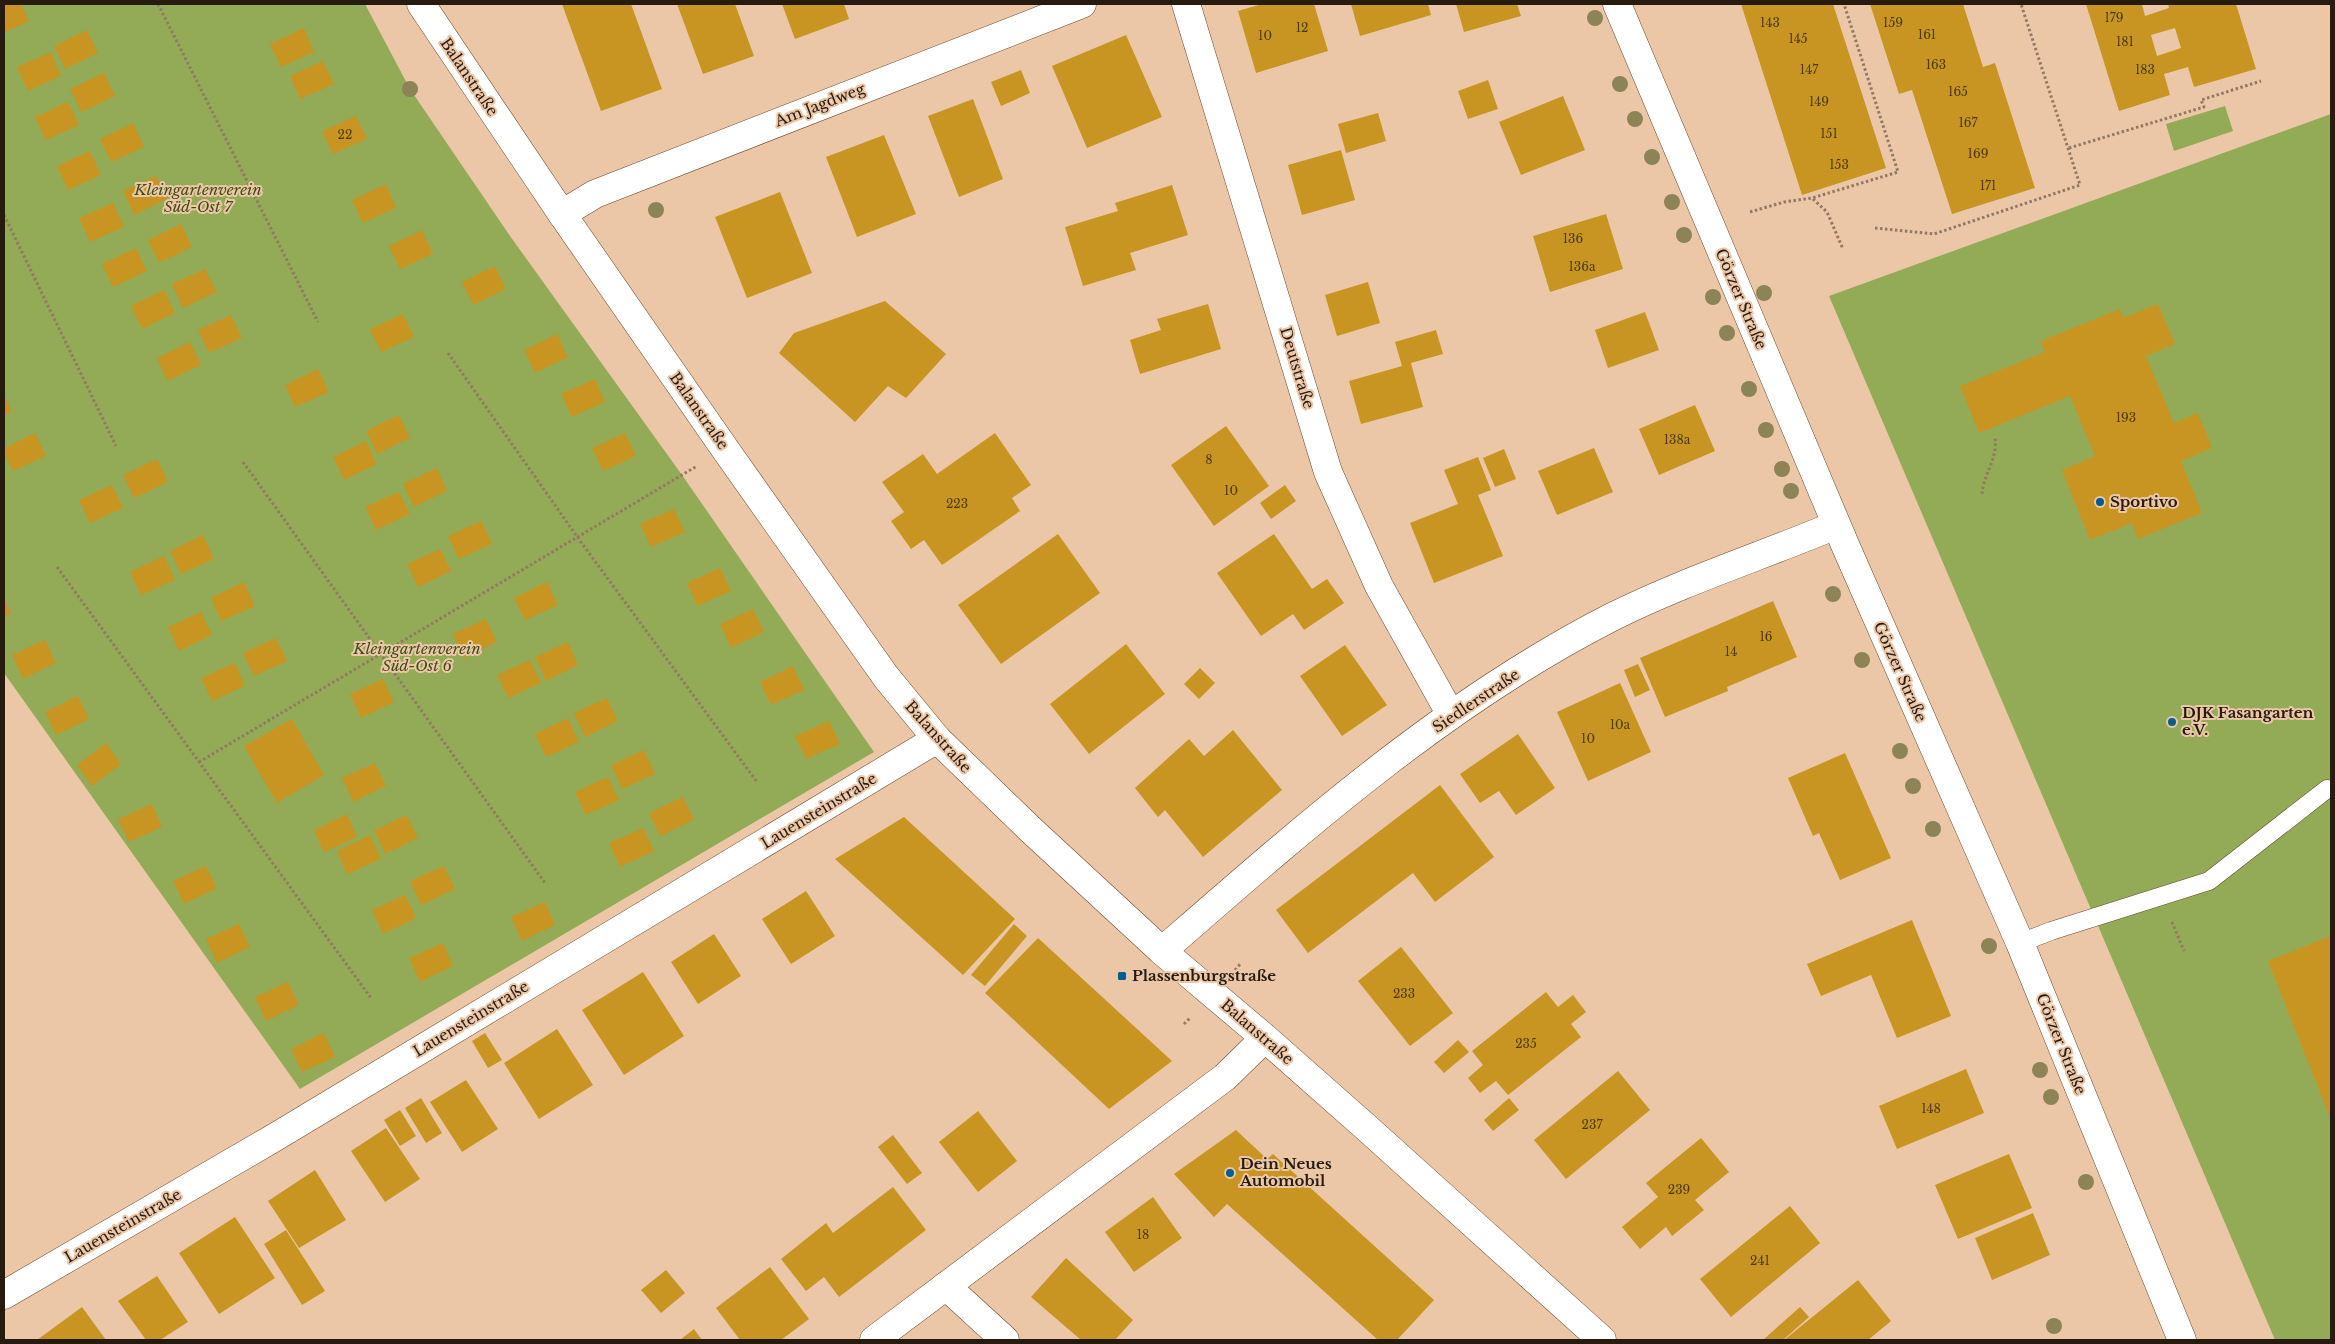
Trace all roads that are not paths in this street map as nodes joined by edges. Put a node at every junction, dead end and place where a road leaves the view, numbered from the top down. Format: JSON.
{"nodes":[{"id":1,"x":421,"y":4,"type":"edge"},
{"id":2,"x":1082,"y":4,"type":"edge"},
{"id":3,"x":1186,"y":4,"type":"edge"},
{"id":4,"x":1617,"y":4,"type":"edge"},
{"id":5,"x":562,"y":214,"type":"junction"},
{"id":6,"x":1836,"y":524,"type":"junction"},
{"id":7,"x":1451,"y":715,"type":"junction"},
{"id":8,"x":936,"y":740,"type":"junction"},
{"id":9,"x":2327,"y":789,"type":"dead end"},
{"id":10,"x":2020,"y":943,"type":"junction"},
{"id":11,"x":1162,"y":951,"type":"junction"},
{"id":12,"x":1265,"y":1038,"type":"junction"},
{"id":13,"x":946,"y":1286,"type":"junction"},
{"id":14,"x":4,"y":1295,"type":"edge"},
{"id":15,"x":874,"y":1340,"type":"edge"},
{"id":16,"x":1005,"y":1340,"type":"edge"},
{"id":17,"x":1602,"y":1340,"type":"edge"},
{"id":18,"x":2182,"y":1340,"type":"edge"}],
"edges":[{"from":1,"to":5,"type":"street","name":"Balanstraße"},
{"from":2,"to":5,"type":"street","name":"Am Jagdweg"},
{"from":3,"to":7,"type":"street","name":"Deutstraße"},
{"from":4,"to":6,"type":"street","name":"Görzer Straße"},
{"from":5,"to":8,"type":"street","name":"Balanstraße"},
{"from":6,"to":7,"type":"street","name":"Siedlerstraße"},
{"from":6,"to":10,"type":"street","name":"Görzer Straße"},
{"from":7,"to":11,"type":"street","name":"Siedlerstraße"},
{"from":8,"to":11,"type":"street","name":"Balanstraße"},
{"from":8,"to":14,"type":"street","name":"Lauensteinstraße"},
{"from":9,"to":10,"type":"lane"},
{"from":10,"to":18,"type":"street","name":"Görzer Straße"},
{"from":11,"to":12,"type":"street","name":"Balanstraße"},
{"from":12,"to":13,"type":"street"},
{"from":12,"to":17,"type":"street","name":"Balanstraße"},
{"from":13,"to":15,"type":"street"},
{"from":13,"to":16,"type":"street"}]}
